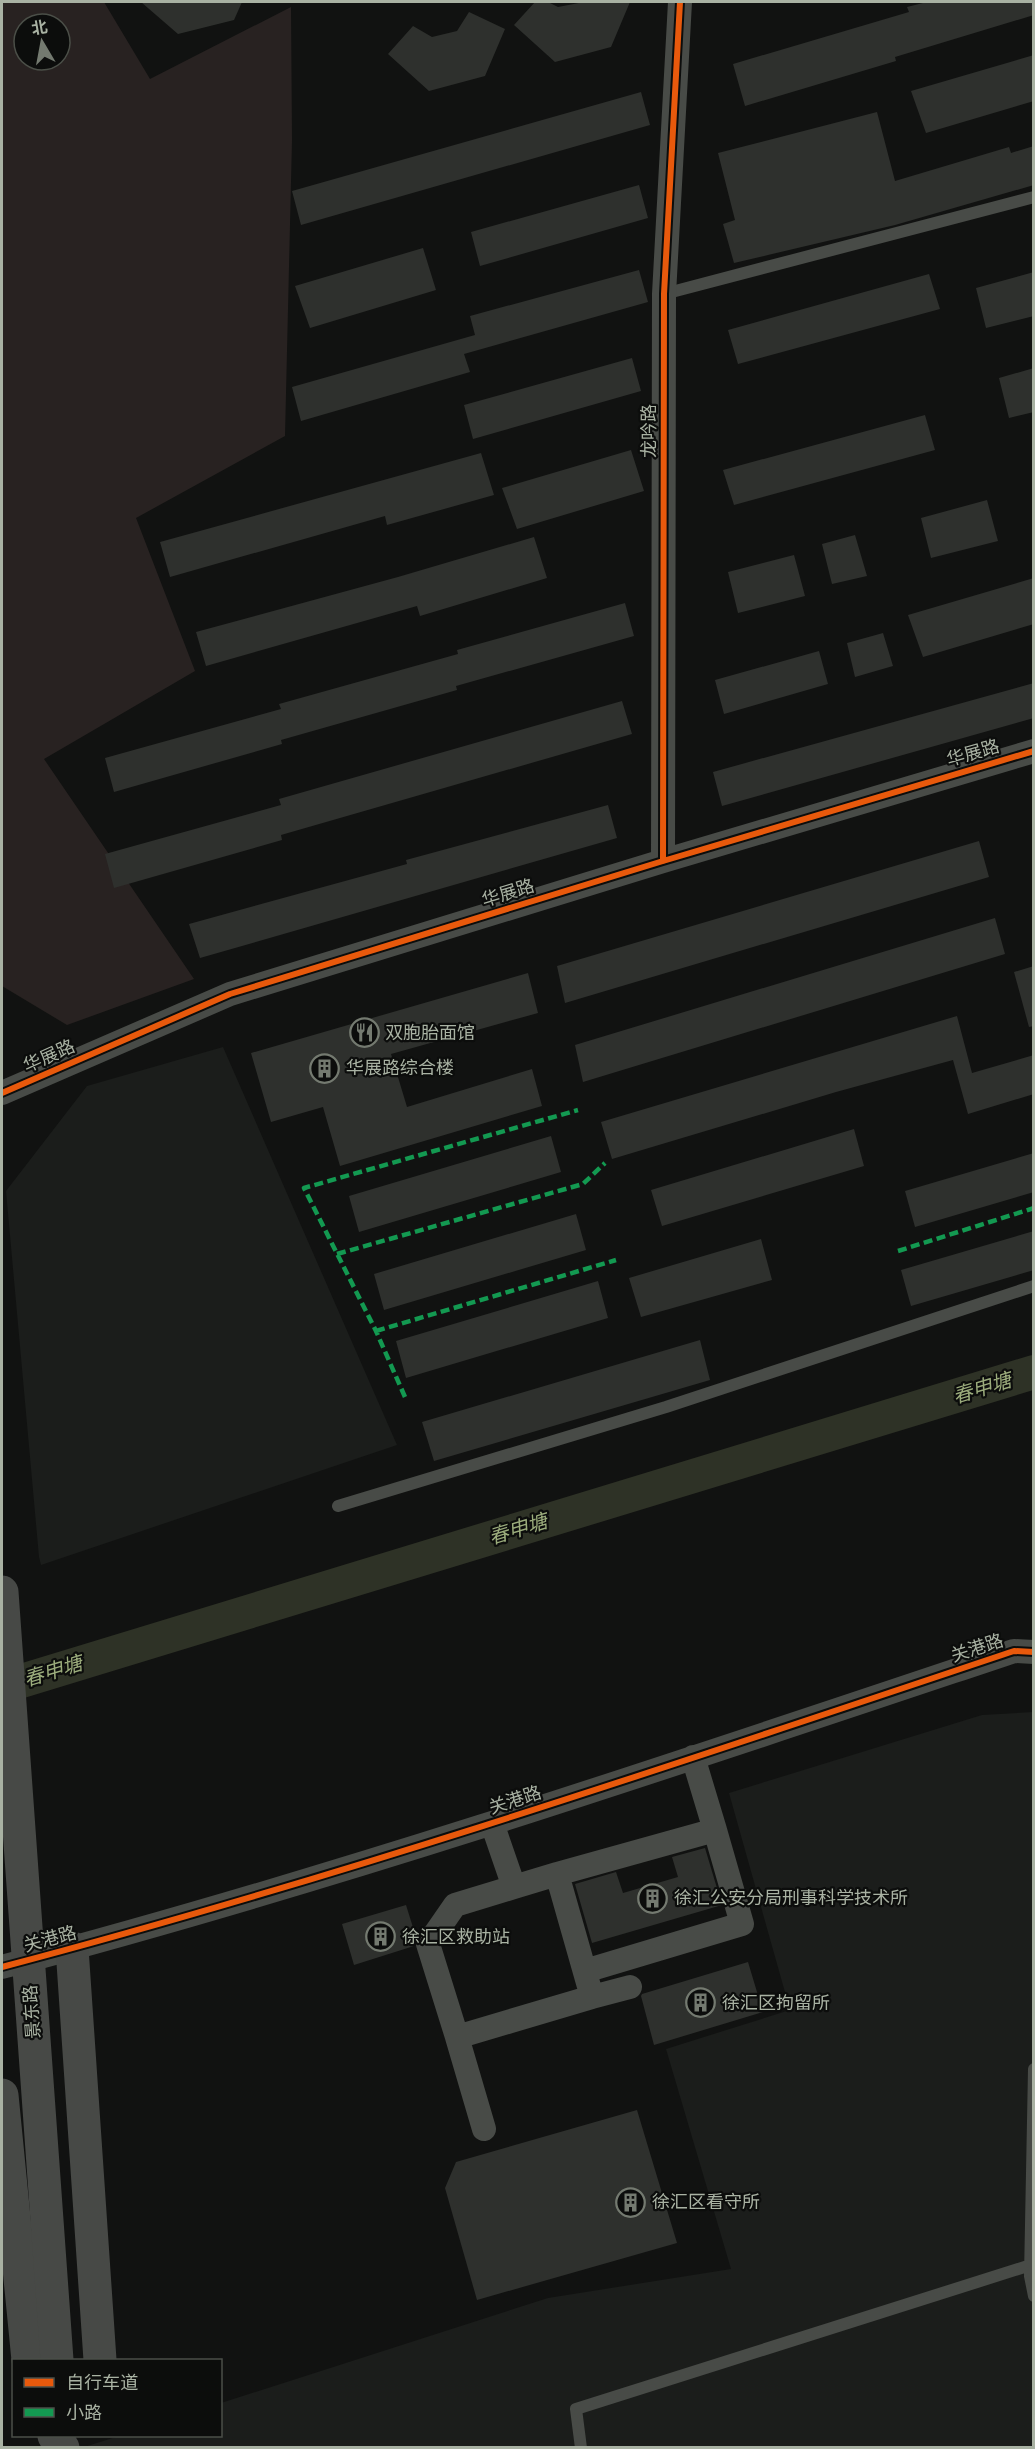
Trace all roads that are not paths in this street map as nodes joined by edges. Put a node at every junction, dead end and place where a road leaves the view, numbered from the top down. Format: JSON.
{"nodes":[{"id":1,"x":680,"y":2,"type":"edge"},
{"id":2,"x":1034,"y":197,"type":"edge"},
{"id":3,"x":664,"y":294,"type":"junction"},
{"id":4,"x":1034,"y":751,"type":"edge"},
{"id":5,"x":663,"y":861,"type":"junction"},
{"id":6,"x":2,"y":1094,"type":"edge"},
{"id":7,"x":1034,"y":1286,"type":"edge"},
{"id":8,"x":338,"y":1506,"type":"dead end"},
{"id":9,"x":2,"y":1592,"type":"edge"},
{"id":10,"x":1034,"y":1652,"type":"edge"},
{"id":11,"x":693,"y":1757,"type":"junction"},
{"id":12,"x":492,"y":1823,"type":"junction"},
{"id":13,"x":715,"y":1830,"type":"junction"},
{"id":14,"x":557,"y":1874,"type":"junction"},
{"id":15,"x":514,"y":1887,"type":"junction"},
{"id":16,"x":72,"y":1948,"type":"junction"},
{"id":17,"x":2,"y":1967,"type":"edge"},
{"id":18,"x":585,"y":1971,"type":"junction"},
{"id":19,"x":630,"y":1987,"type":"dead end"},
{"id":20,"x":592,"y":1997,"type":"junction"},
{"id":21,"x":457,"y":2037,"type":"junction"},
{"id":22,"x":1034,"y":2069,"type":"edge"},
{"id":23,"x":2,"y":2095,"type":"edge"},
{"id":24,"x":484,"y":2129,"type":"dead end"},
{"id":25,"x":1032,"y":2264,"type":"edge"},
{"id":26,"x":1034,"y":2296,"type":"edge"},
{"id":27,"x":28,"y":2359,"type":"edge"},
{"id":28,"x":57,"y":2359,"type":"edge"},
{"id":29,"x":100,"y":2359,"type":"edge"},
{"id":30,"x":55,"y":2437,"type":"edge"},
{"id":31,"x":66,"y":2448,"type":"edge"},
{"id":32,"x":581,"y":2448,"type":"edge"}],
"edges":[{"from":1,"to":3,"type":"street","name":"龙吟路"},
{"from":2,"to":3,"type":"lane"},
{"from":3,"to":5,"type":"street","name":"龙吟路"},
{"from":4,"to":5,"type":"street","name":"华展路"},
{"from":5,"to":6,"type":"street","name":"华展路"},
{"from":7,"to":8,"type":"lane"},
{"from":9,"to":28,"type":"street","name":"景东路","bridge":true},
{"from":10,"to":11,"type":"street","name":"关港路"},
{"from":11,"to":12,"type":"street","name":"关港路"},
{"from":11,"to":13,"type":"street"},
{"from":12,"to":15,"type":"street"},
{"from":12,"to":16,"type":"street","name":"关港路"},
{"from":13,"to":14,"type":"street"},
{"from":13,"to":18,"type":"street"},
{"from":14,"to":15,"type":"street"},
{"from":14,"to":18,"type":"street"},
{"from":15,"to":21,"type":"street"},
{"from":16,"to":17,"type":"street","name":"关港路"},
{"from":16,"to":29,"type":"street"},
{"from":18,"to":20,"type":"street"},
{"from":19,"to":20,"type":"street"},
{"from":20,"to":21,"type":"street"},
{"from":21,"to":24,"type":"street"},
{"from":22,"to":25,"type":"lane"},
{"from":23,"to":27,"type":"street"},
{"from":25,"to":26,"type":"lane"},
{"from":25,"to":32,"type":"lane"},
{"from":30,"to":31,"type":"street"}]}
